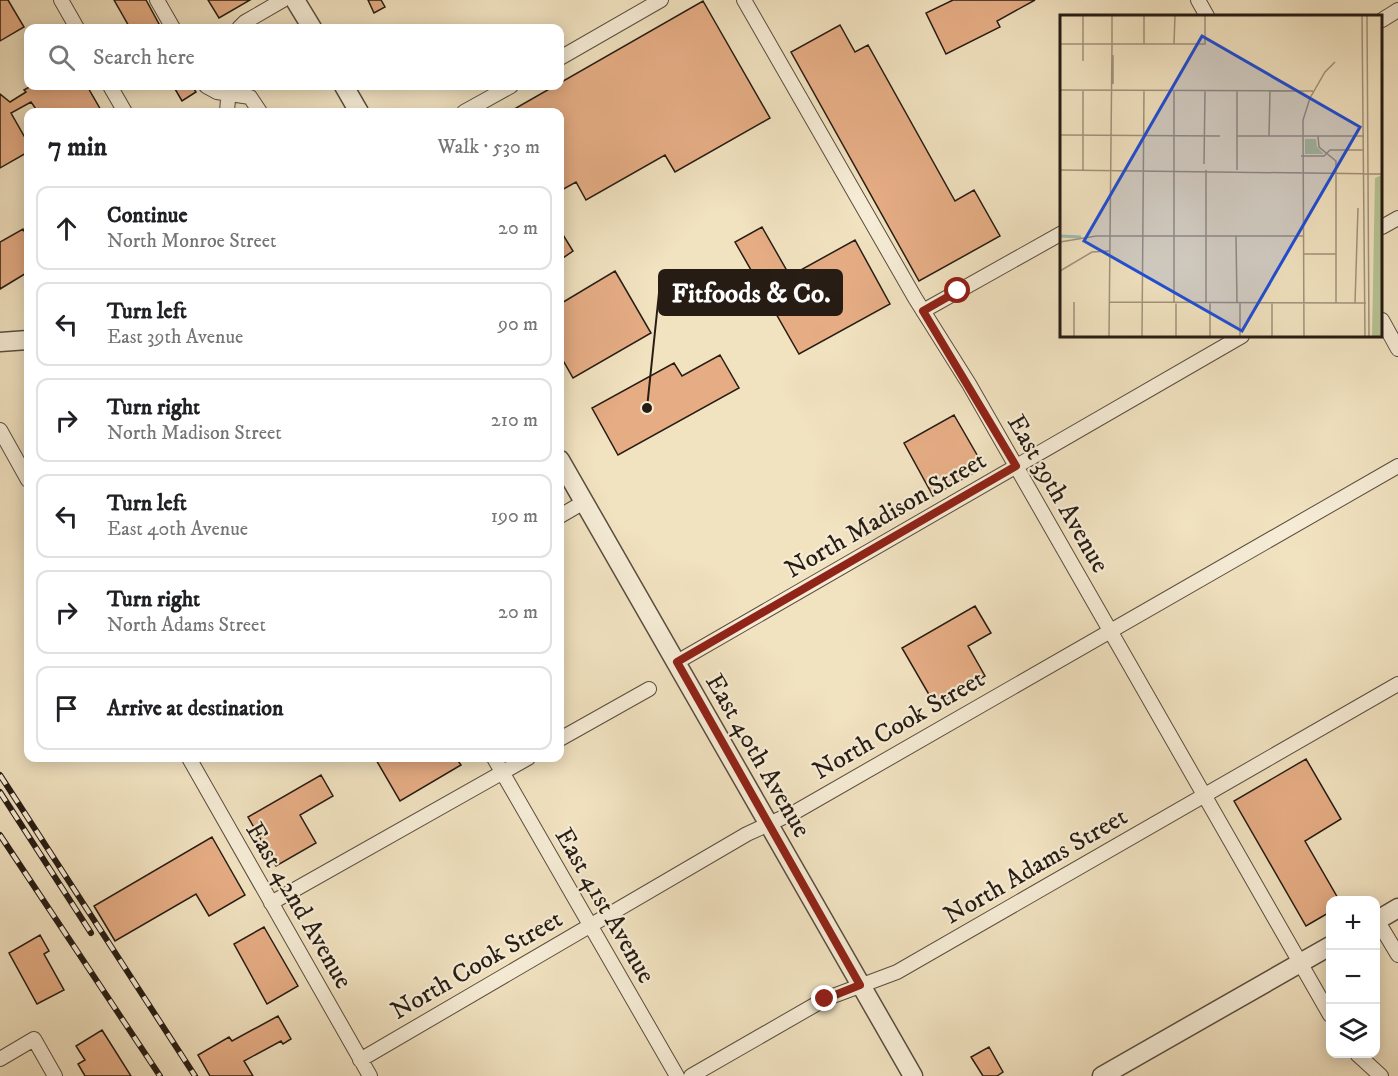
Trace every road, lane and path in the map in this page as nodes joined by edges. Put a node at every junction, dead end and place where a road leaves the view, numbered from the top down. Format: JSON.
{"nodes":[{"id":1,"x":61,"y":0,"type":"edge"},
{"id":2,"x":157,"y":0,"type":"edge"},
{"id":3,"x":283,"y":0,"type":"edge"},
{"id":4,"x":295,"y":0,"type":"edge"},
{"id":5,"x":661,"y":0,"type":"edge"},
{"id":6,"x":744,"y":0,"type":"edge"},
{"id":7,"x":1198,"y":0,"type":"edge"},
{"id":8,"x":1398,"y":10,"type":"edge"},
{"id":9,"x":1206,"y":15,"type":"edge"},
{"id":10,"x":1383,"y":19,"type":"edge"},
{"id":11,"x":75,"y":24,"type":"edge"},
{"id":12,"x":171,"y":24,"type":"edge"},
{"id":13,"x":243,"y":24,"type":"edge"},
{"id":14,"x":310,"y":24,"type":"edge"},
{"id":15,"x":564,"y":56,"type":"edge"},
{"id":16,"x":112,"y":90,"type":"edge"},
{"id":17,"x":212,"y":90,"type":"edge"},
{"id":18,"x":229,"y":90,"type":"edge"},
{"id":19,"x":346,"y":90,"type":"edge"},
{"id":20,"x":505,"y":90,"type":"edge"},
{"id":21,"x":123,"y":108,"type":"edge"},
{"id":22,"x":227,"y":108,"type":"edge"},
{"id":23,"x":257,"y":108,"type":"edge"},
{"id":24,"x":356,"y":108,"type":"edge"},
{"id":25,"x":471,"y":108,"type":"edge"},
{"id":26,"x":1398,"y":218,"type":"edge"},
{"id":27,"x":1383,"y":226,"type":"edge"},
{"id":28,"x":1060,"y":234,"type":"edge"},
{"id":29,"x":923,"y":311,"type":"junction"},
{"id":30,"x":1383,"y":322,"type":"edge"},
{"id":31,"x":1239,"y":338,"type":"edge"},
{"id":32,"x":24,"y":340,"type":"edge"},
{"id":33,"x":0,"y":342,"type":"edge"},
{"id":34,"x":1398,"y":349,"type":"edge"},
{"id":35,"x":0,"y":430,"type":"edge"},
{"id":36,"x":1016,"y":466,"type":"junction"},
{"id":37,"x":1398,"y":466,"type":"edge"},
{"id":38,"x":564,"y":467,"type":"edge"},
{"id":39,"x":24,"y":473,"type":"edge"},
{"id":40,"x":584,"y":502,"type":"junction"},
{"id":41,"x":564,"y":514,"type":"edge"},
{"id":42,"x":1110,"y":630,"type":"junction"},
{"id":43,"x":677,"y":662,"type":"junction"},
{"id":44,"x":1398,"y":684,"type":"edge"},
{"id":45,"x":649,"y":689,"type":"dead end"},
{"id":46,"x":564,"y":738,"type":"edge"},
{"id":47,"x":191,"y":762,"type":"edge"},
{"id":48,"x":496,"y":762,"type":"edge"},
{"id":49,"x":521,"y":762,"type":"edge"},
{"id":50,"x":502,"y":772,"type":"junction"},
{"id":51,"x":1205,"y":796,"type":"junction"},
{"id":52,"x":770,"y":824,"type":"junction"},
{"id":53,"x":271,"y":903,"type":"junction"},
{"id":54,"x":1398,"y":908,"type":"edge"},
{"id":55,"x":1380,"y":918,"type":"edge"},
{"id":56,"x":591,"y":925,"type":"junction"},
{"id":57,"x":1380,"y":926,"type":"edge"},
{"id":58,"x":1326,"y":948,"type":"edge"},
{"id":59,"x":1398,"y":955,"type":"edge"},
{"id":60,"x":1294,"y":967,"type":"junction"},
{"id":61,"x":860,"y":985,"type":"junction"},
{"id":62,"x":1326,"y":1009,"type":"edge"},
{"id":63,"x":1362,"y":1058,"type":"edge"},
{"id":64,"x":0,"y":1059,"type":"edge"},
{"id":65,"x":360,"y":1060,"type":"junction"},
{"id":66,"x":56,"y":1076,"type":"edge"},
{"id":67,"x":370,"y":1076,"type":"edge"},
{"id":68,"x":677,"y":1076,"type":"edge"},
{"id":69,"x":692,"y":1076,"type":"edge"},
{"id":70,"x":913,"y":1076,"type":"edge"},
{"id":71,"x":1102,"y":1076,"type":"edge"},
{"id":72,"x":1381,"y":1076,"type":"edge"}],
"edges":[{"from":1,"to":11,"type":"street"},
{"from":2,"to":12,"type":"street"},
{"from":3,"to":13,"type":"street"},
{"from":4,"to":14,"type":"street"},
{"from":5,"to":15,"type":"street"},
{"from":6,"to":29,"type":"street","name":"East 39th Avenue"},
{"from":7,"to":9,"type":"street"},
{"from":8,"to":10,"type":"street"},
{"from":16,"to":21,"type":"street"},
{"from":17,"to":18,"type":"street"},
{"from":18,"to":22,"type":"street"},
{"from":18,"to":23,"type":"street"},
{"from":19,"to":24,"type":"street"},
{"from":20,"to":25,"type":"street"},
{"from":26,"to":27,"type":"street"},
{"from":28,"to":29,"type":"street"},
{"from":29,"to":36,"type":"street","name":"East 39th Avenue"},
{"from":30,"to":34,"type":"street"},
{"from":31,"to":36,"type":"street","name":"North Madison Street"},
{"from":32,"to":33,"type":"street"},
{"from":35,"to":39,"type":"street"},
{"from":36,"to":42,"type":"street","name":"East 39th Avenue"},
{"from":36,"to":43,"type":"street","name":"North Madison Street"},
{"from":37,"to":42,"type":"street","name":"North Cook Street"},
{"from":38,"to":40,"type":"street","name":"East 40th Avenue"},
{"from":40,"to":41,"type":"street"},
{"from":40,"to":43,"type":"street","name":"East 40th Avenue"},
{"from":42,"to":51,"type":"street","name":"East 39th Avenue"},
{"from":42,"to":52,"type":"street","name":"North Cook Street"},
{"from":43,"to":52,"type":"street","name":"East 40th Avenue"},
{"from":44,"to":51,"type":"street","name":"North Adams Street"},
{"from":45,"to":46,"type":"street"},
{"from":47,"to":53,"type":"street","name":"East 42nd Avenue"},
{"from":48,"to":50,"type":"street","name":"East 41st Avenue"},
{"from":49,"to":50,"type":"street"},
{"from":50,"to":53,"type":"street"},
{"from":50,"to":56,"type":"street","name":"East 41st Avenue"},
{"from":51,"to":60,"type":"street","name":"East 39th Avenue"},
{"from":51,"to":61,"type":"street","name":"North Adams Street"},
{"from":52,"to":56,"type":"street","name":"North Cook Street"},
{"from":52,"to":61,"type":"street","name":"East 40th Avenue"},
{"from":53,"to":65,"type":"street","name":"East 42nd Avenue"},
{"from":54,"to":55,"type":"street"},
{"from":56,"to":65,"type":"street","name":"North Cook Street"},
{"from":56,"to":68,"type":"street","name":"East 41st Avenue"},
{"from":57,"to":59,"type":"street"},
{"from":58,"to":60,"type":"street"},
{"from":60,"to":62,"type":"street","name":"East 39th Avenue"},
{"from":60,"to":71,"type":"street"},
{"from":61,"to":69,"type":"street","name":"North Adams Street"},
{"from":61,"to":70,"type":"street","name":"East 40th Avenue"},
{"from":63,"to":72,"type":"street"},
{"from":64,"to":66,"type":"street"},
{"from":65,"to":67,"type":"street","name":"East 42nd Avenue"}]}
